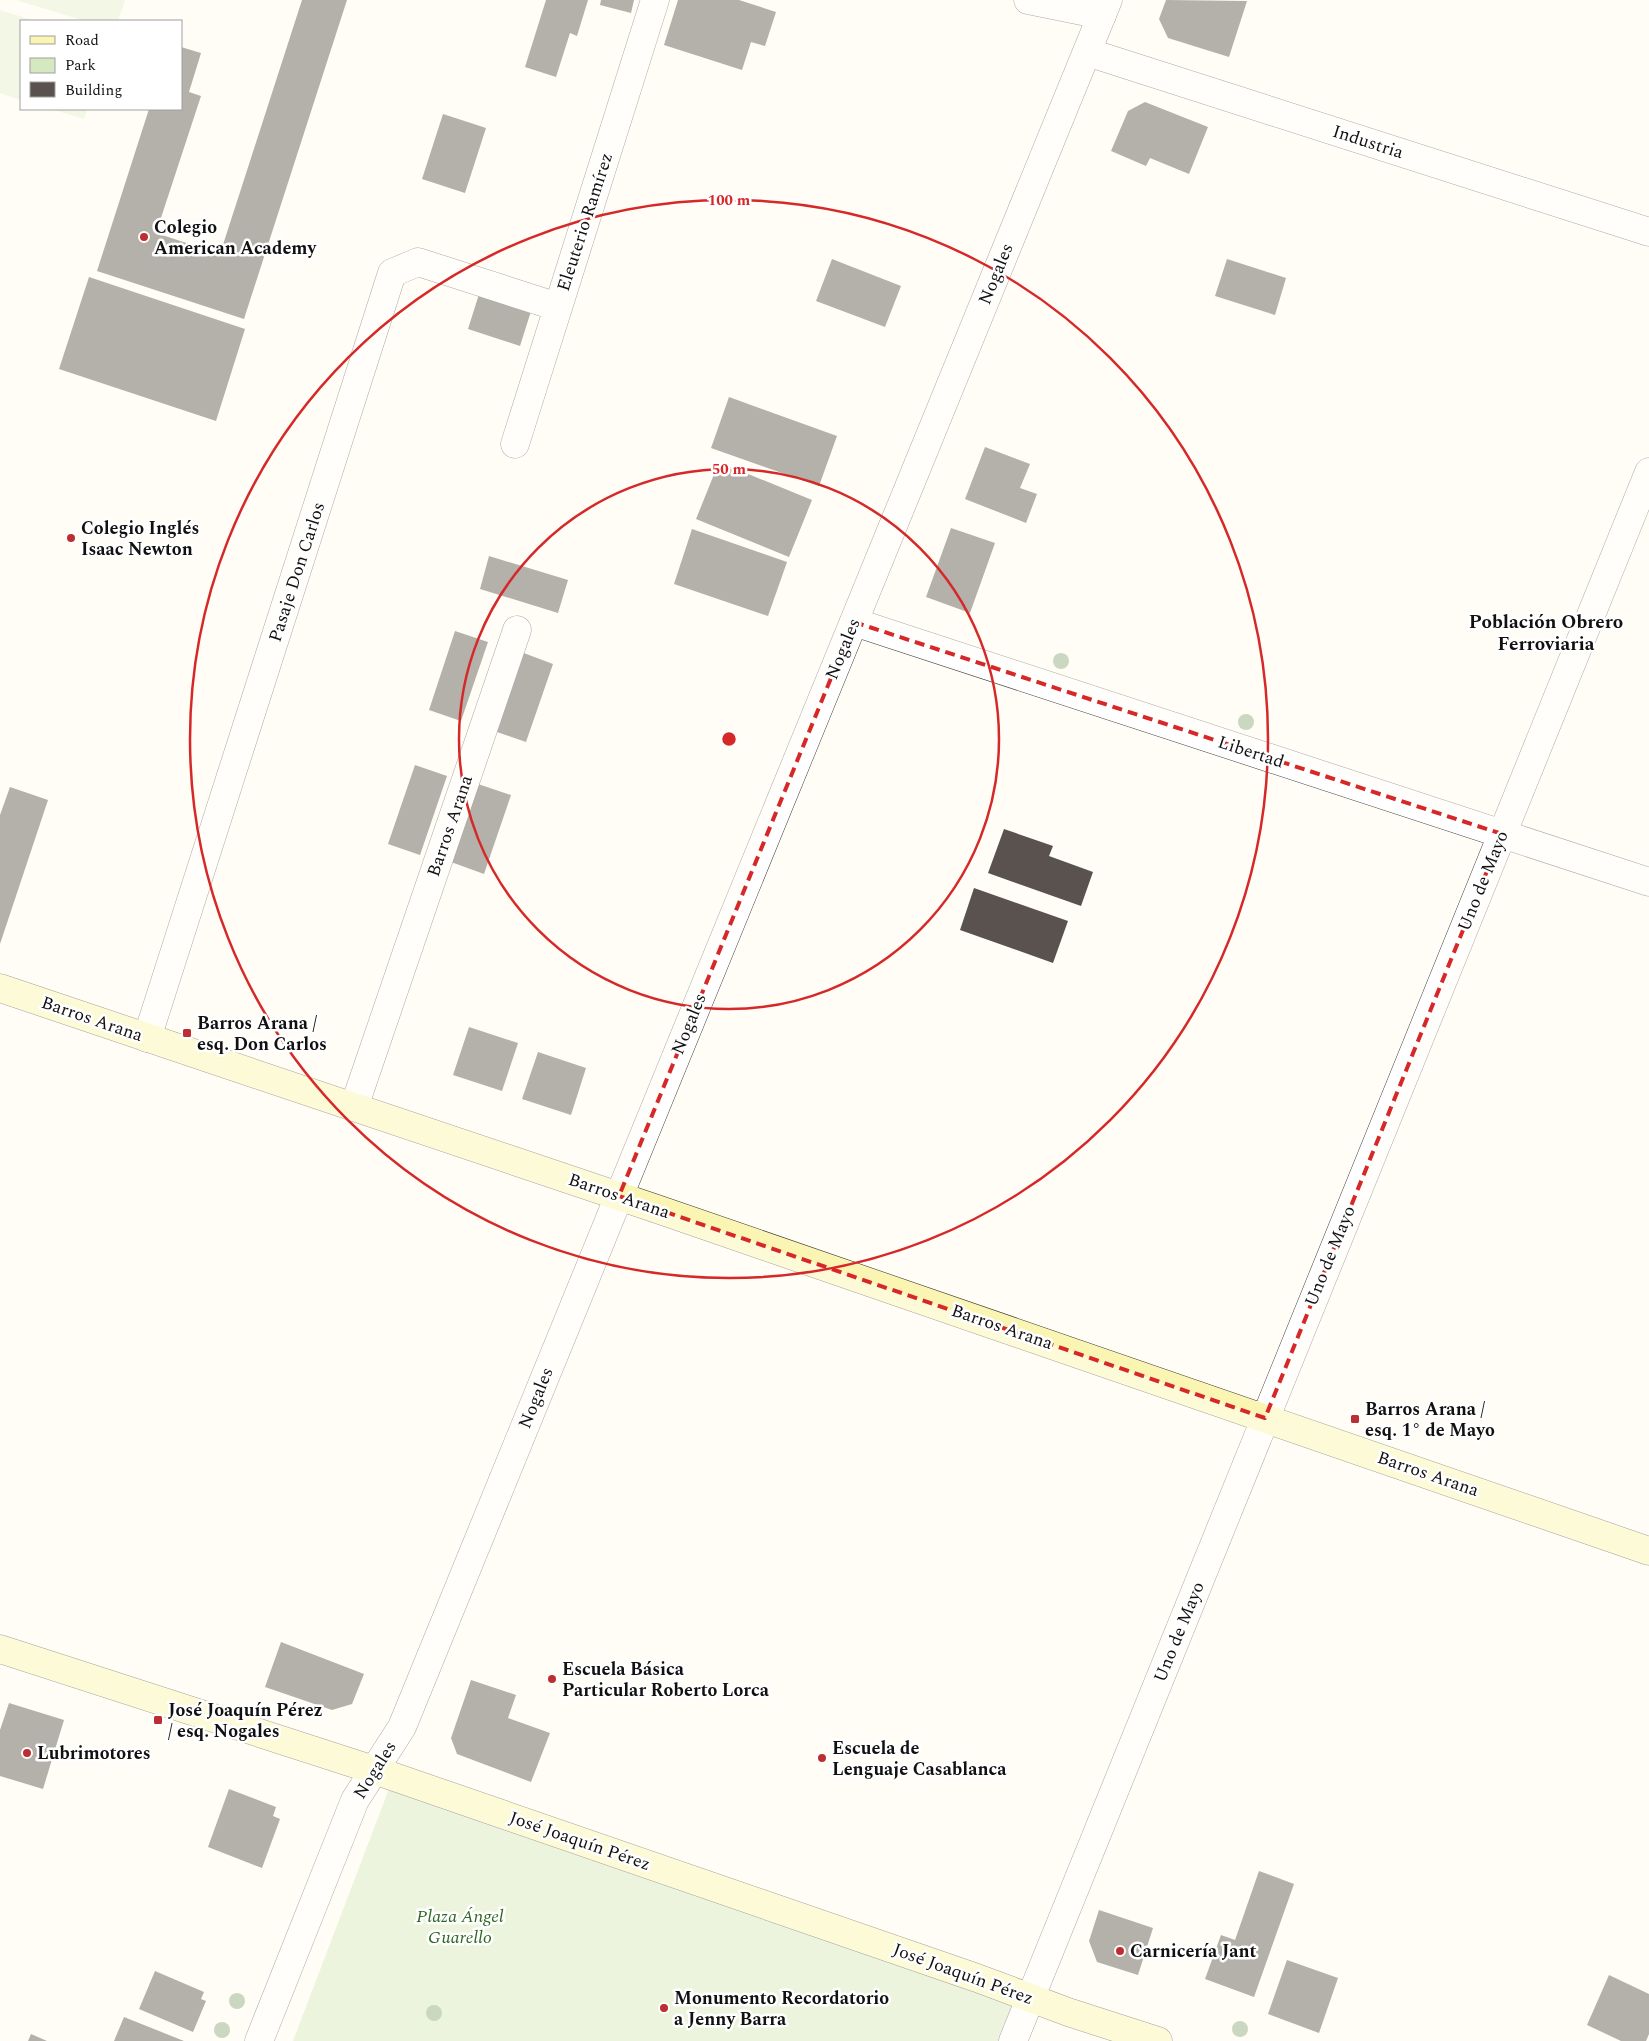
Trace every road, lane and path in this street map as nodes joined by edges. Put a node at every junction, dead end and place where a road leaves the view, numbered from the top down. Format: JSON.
{"nodes":[{"id":1,"x":655,"y":0,"type":"edge"},
{"id":2,"x":1028,"y":0,"type":"edge"},
{"id":3,"x":1105,"y":7,"type":"edge"},
{"id":4,"x":1086,"y":52,"type":"junction"},
{"id":5,"x":1649,"y":232,"type":"edge"},
{"id":6,"x":558,"y":307,"type":"junction"},
{"id":7,"x":515,"y":444,"type":"dead end"},
{"id":8,"x":1649,"y":472,"type":"edge"},
{"id":9,"x":854,"y":622,"type":"junction"},
{"id":10,"x":517,"y":630,"type":"dead end"},
{"id":11,"x":1502,"y":834,"type":"junction"},
{"id":12,"x":1649,"y":882,"type":"edge"},
{"id":13,"x":0,"y":988,"type":"edge"},
{"id":14,"x":147,"y":1038,"type":"junction"},
{"id":15,"x":354,"y":1107,"type":"junction"},
{"id":16,"x":619,"y":1196,"type":"junction"},
{"id":17,"x":1265,"y":1418,"type":"junction"},
{"id":18,"x":1649,"y":1550,"type":"edge"},
{"id":19,"x":0,"y":1649,"type":"edge"},
{"id":20,"x":374,"y":1770,"type":"junction"},
{"id":21,"x":1030,"y":1998,"type":"junction"},
{"id":22,"x":259,"y":2041,"type":"edge"},
{"id":23,"x":1013,"y":2041,"type":"edge"},
{"id":24,"x":1158,"y":2041,"type":"edge"}],
"edges":[{"from":1,"to":6,"type":"street","name":"Eleuterio Ramírez"},
{"from":2,"to":3,"type":"street"},
{"from":3,"to":4,"type":"street","name":"Nogales"},
{"from":4,"to":5,"type":"street","name":"Industria"},
{"from":4,"to":9,"type":"street","name":"Nogales"},
{"from":6,"to":7,"type":"street","name":"Eleuterio Ramírez"},
{"from":6,"to":14,"type":"street","name":"Pasaje Don Carlos"},
{"from":8,"to":11,"type":"street","name":"Uno de Mayo"},
{"from":9,"to":11,"type":"street","name":"Libertad"},
{"from":9,"to":16,"type":"street","name":"Nogales"},
{"from":10,"to":15,"type":"street","name":"Barros Arana"},
{"from":11,"to":12,"type":"street","name":"Libertad"},
{"from":11,"to":17,"type":"street","name":"Uno de Mayo"},
{"from":13,"to":14,"type":"main road","name":"Barros Arana"},
{"from":14,"to":15,"type":"main road","name":"Barros Arana"},
{"from":15,"to":16,"type":"main road","name":"Barros Arana"},
{"from":16,"to":17,"type":"main road","name":"Barros Arana"},
{"from":16,"to":20,"type":"street","name":"Nogales"},
{"from":17,"to":18,"type":"main road","name":"Barros Arana"},
{"from":17,"to":21,"type":"street","name":"Uno de Mayo"},
{"from":19,"to":20,"type":"main road","name":"José Joaquín Pérez"},
{"from":20,"to":21,"type":"main road","name":"José Joaquín Pérez"},
{"from":20,"to":22,"type":"street","name":"Nogales"},
{"from":21,"to":23,"type":"street","name":"Uno de Mayo"},
{"from":21,"to":24,"type":"main road","name":"José Joaquín Pérez"}]}
